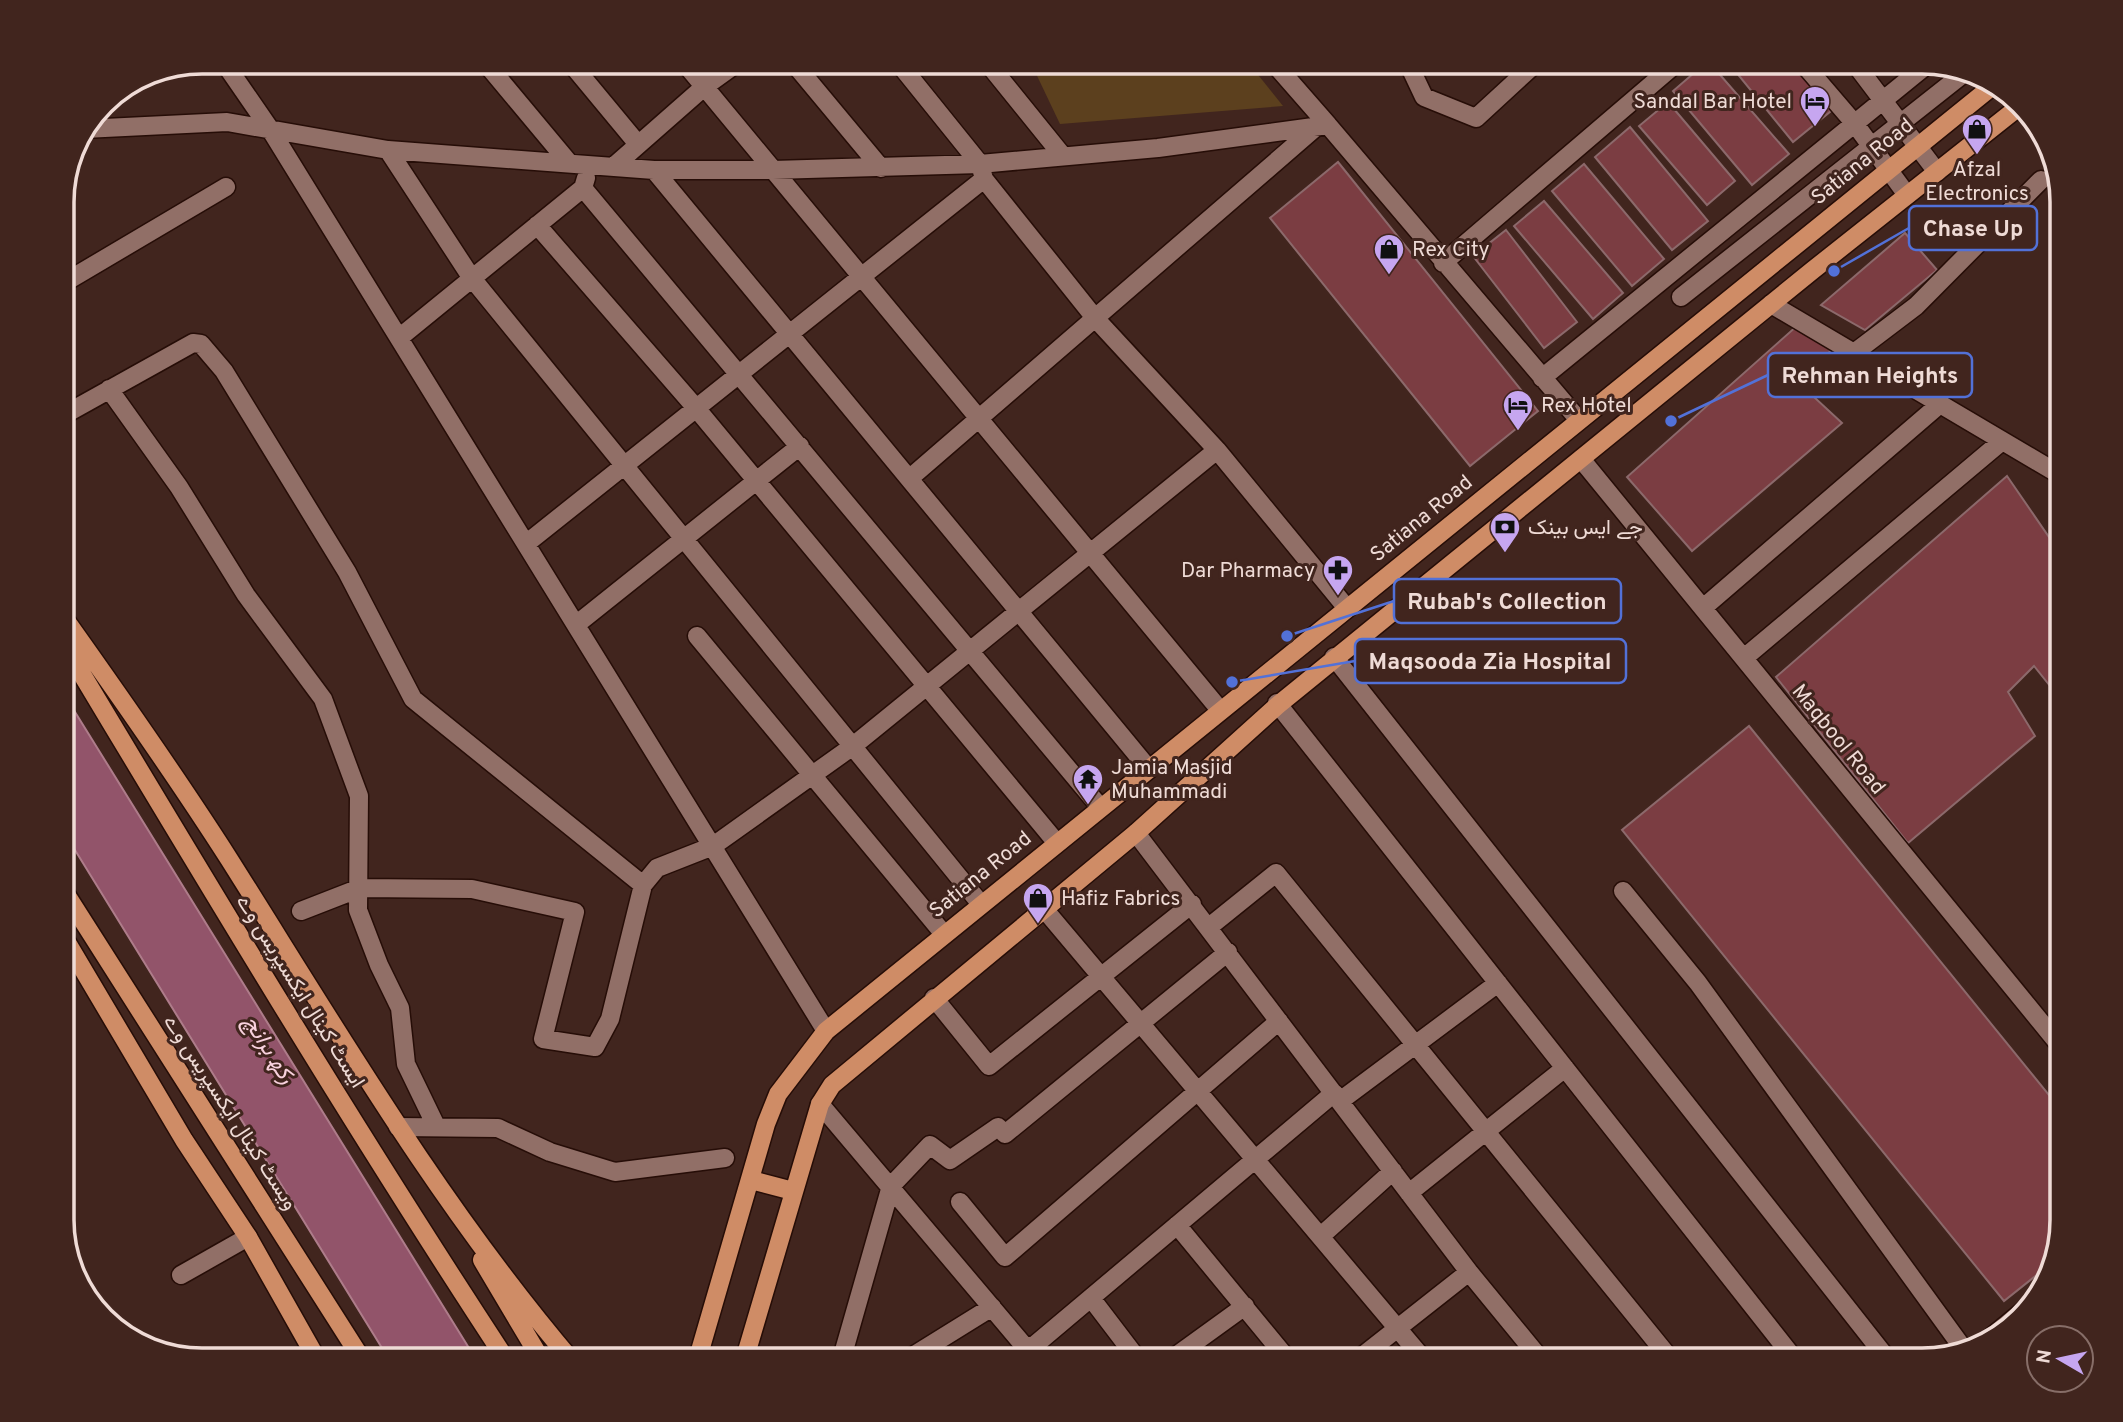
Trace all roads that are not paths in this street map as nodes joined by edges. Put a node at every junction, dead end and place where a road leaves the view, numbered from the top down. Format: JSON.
{"nodes":[{"id":1,"x":232,"y":74,"type":"edge"},
{"id":2,"x":496,"y":74,"type":"edge"},
{"id":3,"x":580,"y":74,"type":"edge"},
{"id":4,"x":694,"y":74,"type":"edge"},
{"id":5,"x":721,"y":74,"type":"edge"},
{"id":6,"x":803,"y":74,"type":"edge"},
{"id":7,"x":907,"y":74,"type":"edge"},
{"id":8,"x":997,"y":74,"type":"edge"},
{"id":9,"x":1282,"y":74,"type":"edge"},
{"id":10,"x":1413,"y":74,"type":"edge"},
{"id":11,"x":1524,"y":74,"type":"edge"},
{"id":12,"x":1659,"y":74,"type":"edge"},
{"id":13,"x":1812,"y":74,"type":"edge"},
{"id":14,"x":1863,"y":74,"type":"edge"},
{"id":15,"x":1916,"y":74,"type":"edge"},
{"id":16,"x":1957,"y":79,"type":"edge"},
{"id":17,"x":704,"y":86,"type":"junction"},
{"id":18,"x":1985,"y":91,"type":"edge"},
{"id":19,"x":1884,"y":100,"type":"junction"},
{"id":20,"x":2013,"y":112,"type":"edge"},
{"id":21,"x":1856,"y":124,"type":"junction"},
{"id":22,"x":1901,"y":125,"type":"junction"},
{"id":23,"x":1322,"y":126,"type":"junction"},
{"id":24,"x":97,"y":128,"type":"edge"},
{"id":25,"x":270,"y":129,"type":"junction"},
{"id":26,"x":638,"y":143,"type":"junction"},
{"id":27,"x":1871,"y":146,"type":"junction"},
{"id":28,"x":1915,"y":147,"type":"junction"},
{"id":29,"x":388,"y":150,"type":"junction"},
{"id":30,"x":1062,"y":155,"type":"junction"},
{"id":31,"x":578,"y":164,"type":"junction"},
{"id":32,"x":613,"y":167,"type":"junction"},
{"id":33,"x":881,"y":168,"type":"junction"},
{"id":34,"x":1887,"y":169,"type":"junction"},
{"id":35,"x":654,"y":170,"type":"junction"},
{"id":36,"x":773,"y":170,"type":"junction"},
{"id":37,"x":982,"y":172,"type":"junction"},
{"id":38,"x":1937,"y":172,"type":"junction"},
{"id":39,"x":2041,"y":180,"type":"dead end"},
{"id":40,"x":226,"y":187,"type":"dead end"},
{"id":41,"x":583,"y":188,"type":"junction"},
{"id":42,"x":1907,"y":195,"type":"junction"},
{"id":43,"x":537,"y":225,"type":"junction"},
{"id":44,"x":1443,"y":263,"type":"junction"},
{"id":45,"x":471,"y":276,"type":"junction"},
{"id":46,"x":861,"y":276,"type":"junction"},
{"id":47,"x":74,"y":277,"type":"edge"},
{"id":48,"x":1682,"y":297,"type":"dead end"},
{"id":49,"x":1771,"y":304,"type":"junction"},
{"id":50,"x":1095,"y":318,"type":"junction"},
{"id":51,"x":790,"y":334,"type":"junction"},
{"id":52,"x":399,"y":338,"type":"junction"},
{"id":53,"x":1854,"y":353,"type":"junction"},
{"id":54,"x":740,"y":373,"type":"junction"},
{"id":55,"x":1542,"y":378,"type":"junction"},
{"id":56,"x":110,"y":389,"type":"junction"},
{"id":57,"x":1940,"y":404,"type":"junction"},
{"id":58,"x":696,"y":408,"type":"junction"},
{"id":59,"x":74,"y":409,"type":"edge"},
{"id":60,"x":979,"y":418,"type":"junction"},
{"id":61,"x":1578,"y":419,"type":"junction"},
{"id":62,"x":2002,"y":440,"type":"junction"},
{"id":63,"x":800,"y":446,"type":"junction"},
{"id":64,"x":1217,"y":450,"type":"junction"},
{"id":65,"x":1581,"y":458,"type":"junction"},
{"id":66,"x":625,"y":465,"type":"junction"},
{"id":67,"x":2050,"y":469,"type":"edge"},
{"id":68,"x":910,"y":478,"type":"junction"},
{"id":69,"x":756,"y":480,"type":"junction"},
{"id":70,"x":685,"y":539,"type":"junction"},
{"id":71,"x":527,"y":543,"type":"junction"},
{"id":72,"x":1090,"y":553,"type":"junction"},
{"id":73,"x":1346,"y":607,"type":"junction"},
{"id":74,"x":1703,"y":608,"type":"junction"},
{"id":75,"x":1019,"y":611,"type":"junction"},
{"id":76,"x":577,"y":624,"type":"junction"},
{"id":77,"x":74,"y":633,"type":"edge"},
{"id":78,"x":697,"y":636,"type":"dead end"},
{"id":79,"x":970,"y":650,"type":"junction"},
{"id":80,"x":1335,"y":658,"type":"junction"},
{"id":81,"x":1744,"y":658,"type":"junction"},
{"id":82,"x":74,"y":661,"type":"edge"},
{"id":83,"x":926,"y":686,"type":"junction"},
{"id":84,"x":1278,"y":704,"type":"junction"},
{"id":85,"x":1220,"y":710,"type":"junction"},
{"id":86,"x":853,"y":746,"type":"junction"},
{"id":87,"x":1148,"y":768,"type":"junction"},
{"id":88,"x":811,"y":776,"type":"junction"},
{"id":89,"x":1100,"y":807,"type":"junction"},
{"id":90,"x":1136,"y":833,"type":"junction"},
{"id":91,"x":1056,"y":842,"type":"junction"},
{"id":92,"x":713,"y":846,"type":"junction"},
{"id":93,"x":643,"y":885,"type":"junction"},
{"id":94,"x":360,"y":888,"type":"junction"},
{"id":95,"x":1623,"y":891,"type":"dead end"},
{"id":96,"x":980,"y":904,"type":"junction"},
{"id":97,"x":1192,"y":904,"type":"junction"},
{"id":98,"x":74,"y":907,"type":"edge"},
{"id":99,"x":1045,"y":910,"type":"junction"},
{"id":100,"x":301,"y":911,"type":"dead end"},
{"id":101,"x":1209,"y":927,"type":"junction"},
{"id":102,"x":943,"y":933,"type":"junction"},
{"id":103,"x":1228,"y":952,"type":"junction"},
{"id":104,"x":74,"y":954,"type":"edge"},
{"id":105,"x":1102,"y":976,"type":"junction"},
{"id":106,"x":1498,"y":983,"type":"junction"},
{"id":107,"x":934,"y":998,"type":"junction"},
{"id":108,"x":1279,"y":1021,"type":"junction"},
{"id":109,"x":1141,"y":1023,"type":"junction"},
{"id":110,"x":826,"y":1031,"type":"junction"},
{"id":111,"x":2050,"y":1033,"type":"edge"},
{"id":112,"x":1415,"y":1044,"type":"junction"},
{"id":113,"x":1565,"y":1068,"type":"junction"},
{"id":114,"x":1198,"y":1091,"type":"junction"},
{"id":115,"x":1337,"y":1097,"type":"junction"},
{"id":116,"x":820,"y":1104,"type":"junction"},
{"id":117,"x":436,"y":1126,"type":"junction"},
{"id":118,"x":398,"y":1127,"type":"junction"},
{"id":119,"x":1486,"y":1131,"type":"junction"},
{"id":120,"x":725,"y":1158,"type":"dead end"},
{"id":121,"x":1256,"y":1159,"type":"junction"},
{"id":122,"x":1393,"y":1171,"type":"junction"},
{"id":123,"x":751,"y":1180,"type":"junction"},
{"id":124,"x":891,"y":1186,"type":"junction"},
{"id":125,"x":793,"y":1191,"type":"junction"},
{"id":126,"x":1409,"y":1193,"type":"junction"},
{"id":127,"x":960,"y":1202,"type":"dead end"},
{"id":128,"x":455,"y":1210,"type":"junction"},
{"id":129,"x":1177,"y":1225,"type":"junction"},
{"id":130,"x":247,"y":1237,"type":"junction"},
{"id":131,"x":1321,"y":1237,"type":"junction"},
{"id":132,"x":1469,"y":1272,"type":"junction"},
{"id":133,"x":181,"y":1275,"type":"dead end"},
{"id":134,"x":1091,"y":1297,"type":"junction"},
{"id":135,"x":1245,"y":1306,"type":"junction"},
{"id":136,"x":992,"y":1307,"type":"junction"},
{"id":137,"x":1398,"y":1328,"type":"junction"},
{"id":138,"x":1959,"y":1343,"type":"edge"},
{"id":139,"x":311,"y":1348,"type":"edge"},
{"id":140,"x":355,"y":1348,"type":"edge"},
{"id":141,"x":499,"y":1348,"type":"edge"},
{"id":142,"x":533,"y":1348,"type":"edge"},
{"id":143,"x":562,"y":1348,"type":"edge"},
{"id":144,"x":701,"y":1348,"type":"edge"},
{"id":145,"x":748,"y":1348,"type":"edge"},
{"id":146,"x":845,"y":1348,"type":"edge"},
{"id":147,"x":926,"y":1348,"type":"edge"},
{"id":148,"x":1129,"y":1348,"type":"edge"},
{"id":149,"x":1187,"y":1348,"type":"edge"},
{"id":150,"x":1279,"y":1348,"type":"edge"},
{"id":151,"x":1373,"y":1348,"type":"edge"},
{"id":152,"x":1414,"y":1348,"type":"edge"},
{"id":153,"x":1531,"y":1348,"type":"edge"},
{"id":154,"x":1661,"y":1348,"type":"edge"},
{"id":155,"x":1786,"y":1348,"type":"edge"},
{"id":156,"x":1879,"y":1348,"type":"edge"}],
"edges":[{"from":1,"to":25,"type":"street"},
{"from":2,"to":31,"type":"street"},
{"from":3,"to":26,"type":"street"},
{"from":4,"to":17,"type":"street"},
{"from":5,"to":17,"type":"street"},
{"from":6,"to":33,"type":"street"},
{"from":7,"to":37,"type":"street"},
{"from":8,"to":30,"type":"street"},
{"from":9,"to":23,"type":"street"},
{"from":10,"to":11,"type":"street"},
{"from":12,"to":44,"type":"street"},
{"from":13,"to":21,"type":"street"},
{"from":14,"to":19,"type":"street"},
{"from":15,"to":19,"type":"street"},
{"from":16,"to":22,"type":"street"},
{"from":17,"to":26,"type":"street"},
{"from":17,"to":36,"type":"street"},
{"from":18,"to":28,"type":"main road","name":"Satiana Road"},
{"from":19,"to":21,"type":"street"},
{"from":19,"to":22,"type":"street"},
{"from":20,"to":38,"type":"main road"},
{"from":21,"to":27,"type":"street"},
{"from":21,"to":55,"type":"street"},
{"from":22,"to":27,"type":"street"},
{"from":22,"to":28,"type":"street"},
{"from":23,"to":30,"type":"street"},
{"from":23,"to":44,"type":"street"},
{"from":23,"to":50,"type":"street"},
{"from":24,"to":25,"type":"street"},
{"from":25,"to":29,"type":"street"},
{"from":25,"to":52,"type":"street"},
{"from":26,"to":32,"type":"street"},
{"from":27,"to":34,"type":"street"},
{"from":27,"to":48,"type":"street"},
{"from":28,"to":34,"type":"main road","name":"Satiana Road"},
{"from":28,"to":38,"type":"street"},
{"from":29,"to":31,"type":"street"},
{"from":29,"to":45,"type":"street"},
{"from":30,"to":37,"type":"street"},
{"from":31,"to":32,"type":"street"},
{"from":31,"to":41,"type":"street"},
{"from":32,"to":35,"type":"street"},
{"from":33,"to":36,"type":"street"},
{"from":33,"to":37,"type":"street"},
{"from":34,"to":42,"type":"street"},
{"from":34,"to":61,"type":"main road","name":"Satiana Road"},
{"from":35,"to":36,"type":"street"},
{"from":35,"to":51,"type":"street"},
{"from":36,"to":46,"type":"street"},
{"from":37,"to":46,"type":"street"},
{"from":37,"to":50,"type":"street"},
{"from":38,"to":42,"type":"main road"},
{"from":39,"to":53,"type":"street"},
{"from":40,"to":47,"type":"street"},
{"from":41,"to":43,"type":"street"},
{"from":41,"to":54,"type":"street"},
{"from":42,"to":49,"type":"main road"},
{"from":43,"to":45,"type":"street"},
{"from":43,"to":58,"type":"street"},
{"from":44,"to":55,"type":"street"},
{"from":45,"to":52,"type":"street"},
{"from":45,"to":66,"type":"street"},
{"from":46,"to":51,"type":"street"},
{"from":46,"to":60,"type":"street"},
{"from":49,"to":53,"type":"street"},
{"from":49,"to":65,"type":"main road"},
{"from":50,"to":60,"type":"street"},
{"from":50,"to":64,"type":"street"},
{"from":51,"to":54,"type":"street"},
{"from":51,"to":68,"type":"street"},
{"from":52,"to":71,"type":"street"},
{"from":53,"to":57,"type":"street"},
{"from":54,"to":58,"type":"street"},
{"from":54,"to":63,"type":"street"},
{"from":55,"to":61,"type":"street"},
{"from":56,"to":59,"type":"street"},
{"from":56,"to":93,"type":"street"},
{"from":56,"to":94,"type":"street"},
{"from":57,"to":62,"type":"street"},
{"from":57,"to":74,"type":"street"},
{"from":58,"to":66,"type":"street"},
{"from":58,"to":69,"type":"street"},
{"from":60,"to":68,"type":"street"},
{"from":60,"to":72,"type":"street"},
{"from":61,"to":73,"type":"main road","name":"Satiana Road"},
{"from":62,"to":67,"type":"street"},
{"from":62,"to":81,"type":"street"},
{"from":63,"to":69,"type":"street"},
{"from":63,"to":79,"type":"street"},
{"from":64,"to":72,"type":"street"},
{"from":64,"to":73,"type":"street"},
{"from":65,"to":74,"type":"street","name":"Maqbool Road"},
{"from":65,"to":80,"type":"main road"},
{"from":66,"to":70,"type":"street"},
{"from":66,"to":71,"type":"street"},
{"from":68,"to":75,"type":"street"},
{"from":69,"to":70,"type":"street"},
{"from":69,"to":83,"type":"street"},
{"from":70,"to":76,"type":"street"},
{"from":70,"to":86,"type":"street"},
{"from":71,"to":76,"type":"street"},
{"from":72,"to":75,"type":"street"},
{"from":72,"to":85,"type":"street"},
{"from":73,"to":85,"type":"main road","name":"Satiana Road"},
{"from":74,"to":81,"type":"street","name":"Maqbool Road"},
{"from":75,"to":79,"type":"street"},
{"from":75,"to":87,"type":"street"},
{"from":76,"to":92,"type":"street"},
{"from":77,"to":118,"type":"main road"},
{"from":78,"to":88,"type":"street"},
{"from":79,"to":83,"type":"street"},
{"from":79,"to":89,"type":"street"},
{"from":80,"to":84,"type":"main road"},
{"from":80,"to":156,"type":"street"},
{"from":81,"to":111,"type":"street","name":"Maqbool Road"},
{"from":82,"to":141,"type":"main road","name":"ایسٹ کینال ایکسپریس وے"},
{"from":83,"to":86,"type":"street"},
{"from":83,"to":91,"type":"street"},
{"from":84,"to":90,"type":"main road"},
{"from":84,"to":106,"type":"street"},
{"from":85,"to":87,"type":"main road","name":"Satiana Road"},
{"from":86,"to":88,"type":"street"},
{"from":86,"to":96,"type":"street"},
{"from":87,"to":89,"type":"main road","name":"Satiana Road"},
{"from":88,"to":92,"type":"street"},
{"from":88,"to":102,"type":"street"},
{"from":89,"to":91,"type":"main road","name":"Satiana Road"},
{"from":90,"to":97,"type":"street"},
{"from":90,"to":99,"type":"main road"},
{"from":91,"to":96,"type":"main road","name":"Satiana Road"},
{"from":92,"to":93,"type":"street"},
{"from":92,"to":110,"type":"street"},
{"from":93,"to":94,"type":"street"},
{"from":94,"to":100,"type":"street"},
{"from":94,"to":117,"type":"street"},
{"from":95,"to":138,"type":"street"},
{"from":96,"to":102,"type":"main road","name":"Satiana Road"},
{"from":97,"to":101,"type":"street"},
{"from":97,"to":105,"type":"street"},
{"from":98,"to":140,"type":"main road","name":"ویسٹ کینال ایکسپریس وے"},
{"from":99,"to":105,"type":"street"},
{"from":99,"to":107,"type":"main road"},
{"from":101,"to":103,"type":"street"},
{"from":101,"to":112,"type":"street"},
{"from":102,"to":110,"type":"main road","name":"Satiana Road"},
{"from":103,"to":108,"type":"street"},
{"from":103,"to":109,"type":"street"},
{"from":104,"to":130,"type":"main road"},
{"from":105,"to":107,"type":"street"},
{"from":105,"to":109,"type":"street"},
{"from":106,"to":112,"type":"street"},
{"from":106,"to":113,"type":"street"},
{"from":107,"to":116,"type":"main road"},
{"from":108,"to":114,"type":"street"},
{"from":108,"to":115,"type":"street"},
{"from":109,"to":114,"type":"street"},
{"from":109,"to":124,"type":"street"},
{"from":110,"to":123,"type":"main road","name":"Satiana Road"},
{"from":112,"to":115,"type":"street"},
{"from":112,"to":119,"type":"street"},
{"from":113,"to":119,"type":"street"},
{"from":113,"to":155,"type":"street"},
{"from":114,"to":121,"type":"street"},
{"from":114,"to":127,"type":"street"},
{"from":115,"to":121,"type":"street"},
{"from":115,"to":122,"type":"street"},
{"from":116,"to":124,"type":"street"},
{"from":116,"to":125,"type":"main road"},
{"from":117,"to":118,"type":"street"},
{"from":117,"to":120,"type":"street"},
{"from":118,"to":128,"type":"main road"},
{"from":119,"to":126,"type":"street"},
{"from":119,"to":154,"type":"street"},
{"from":121,"to":129,"type":"street"},
{"from":121,"to":131,"type":"street"},
{"from":122,"to":126,"type":"street"},
{"from":122,"to":131,"type":"street"},
{"from":123,"to":125,"type":"main road"},
{"from":123,"to":144,"type":"main road","name":"Satiana Road"},
{"from":124,"to":136,"type":"street"},
{"from":124,"to":146,"type":"street"},
{"from":125,"to":145,"type":"main road"},
{"from":126,"to":132,"type":"street"},
{"from":128,"to":142,"type":"main road"},
{"from":128,"to":143,"type":"main road"},
{"from":129,"to":134,"type":"street"},
{"from":129,"to":135,"type":"street"},
{"from":130,"to":133,"type":"street"},
{"from":130,"to":139,"type":"main road"},
{"from":131,"to":137,"type":"street"},
{"from":132,"to":137,"type":"street"},
{"from":132,"to":153,"type":"street"},
{"from":134,"to":136,"type":"street"},
{"from":134,"to":148,"type":"street"},
{"from":135,"to":149,"type":"street"},
{"from":135,"to":150,"type":"street"},
{"from":136,"to":147,"type":"street"},
{"from":137,"to":151,"type":"street"},
{"from":137,"to":152,"type":"street"}]}
